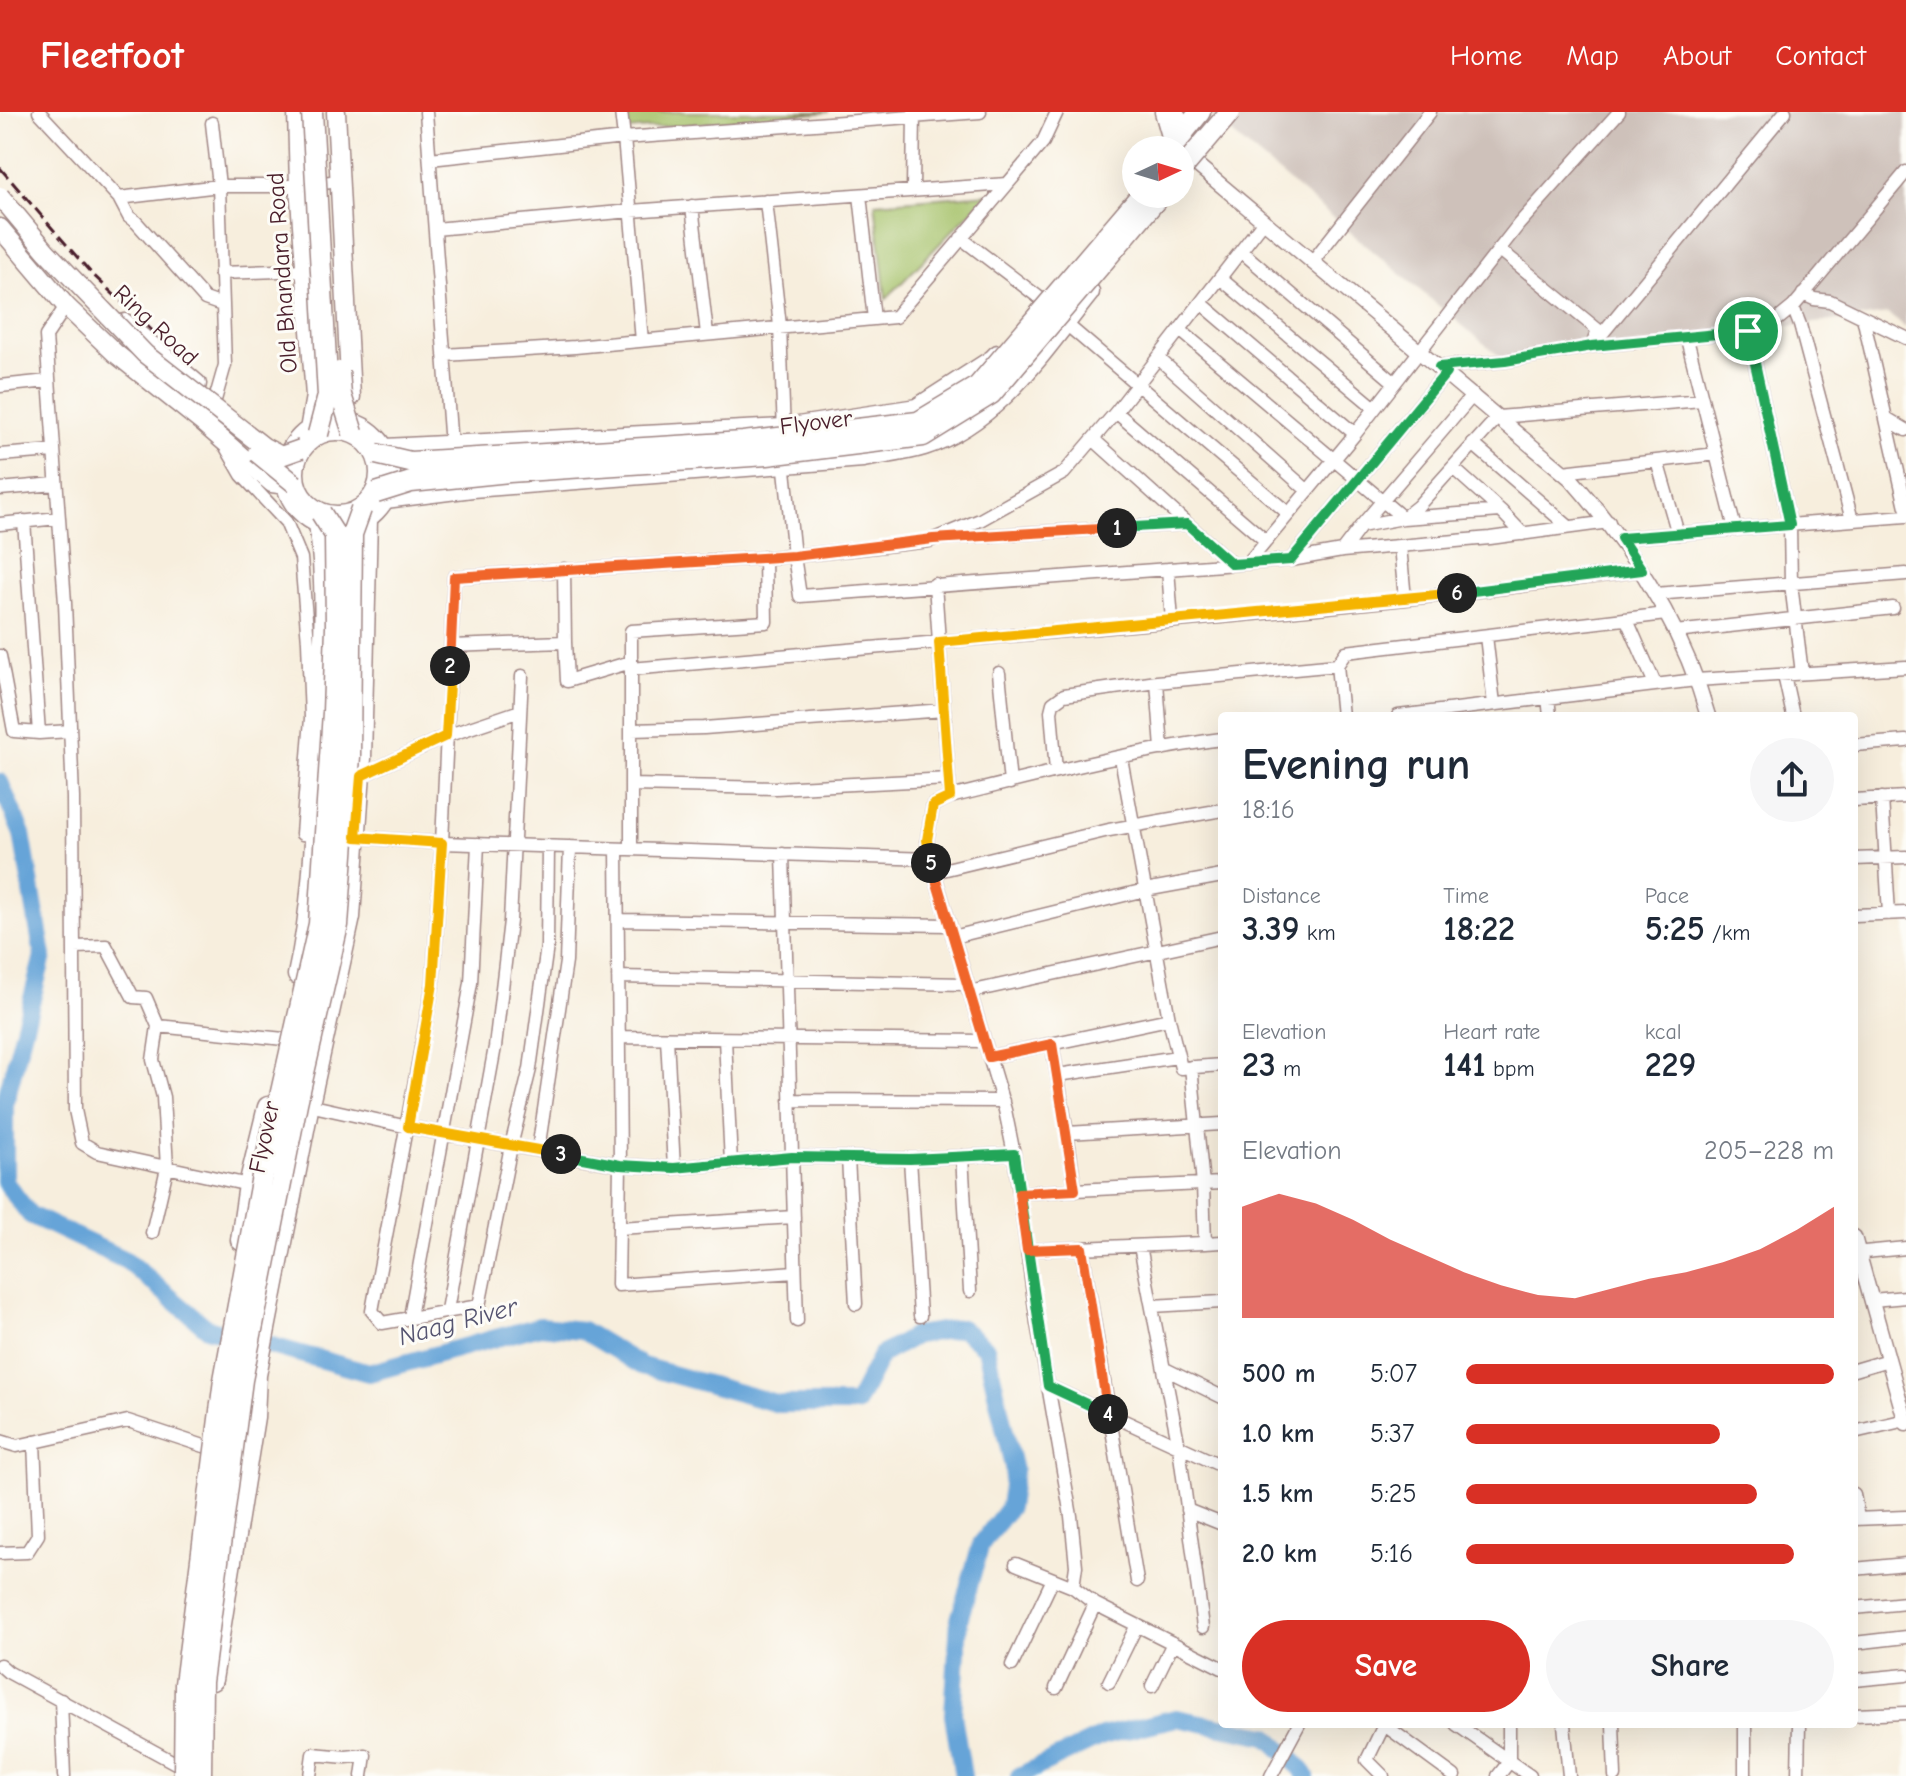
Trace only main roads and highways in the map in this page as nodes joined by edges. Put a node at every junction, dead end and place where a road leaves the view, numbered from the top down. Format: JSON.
{"nodes":[{"id":1,"x":297,"y":112,"type":"edge"},
{"id":2,"x":312,"y":112,"type":"edge"},
{"id":3,"x":323,"y":112,"type":"edge"},
{"id":4,"x":336,"y":112,"type":"edge"},
{"id":5,"x":1163,"y":112,"type":"edge"},
{"id":6,"x":1176,"y":112,"type":"edge"},
{"id":7,"x":1200,"y":112,"type":"edge"},
{"id":8,"x":1212,"y":112,"type":"edge"},
{"id":9,"x":1230,"y":112,"type":"edge"},
{"id":10,"x":1242,"y":112,"type":"edge"},
{"id":11,"x":1172,"y":136,"type":"edge"},
{"id":12,"x":1178,"y":136,"type":"edge"},
{"id":13,"x":1190,"y":136,"type":"edge"},
{"id":14,"x":1194,"y":138,"type":"edge"},
{"id":15,"x":1194,"y":146,"type":"edge"},
{"id":16,"x":1194,"y":148,"type":"edge"},
{"id":17,"x":0,"y":185,"type":"edge"},
{"id":18,"x":0,"y":196,"type":"edge"},
{"id":19,"x":1122,"y":205,"type":"edge"},
{"id":20,"x":1130,"y":208,"type":"edge"},
{"id":21,"x":1149,"y":208,"type":"edge"},
{"id":22,"x":1159,"y":208,"type":"edge"},
{"id":23,"x":0,"y":211,"type":"edge"},
{"id":24,"x":0,"y":228,"type":"edge"},
{"id":25,"x":356,"y":429,"type":"junction"},
{"id":26,"x":305,"y":440,"type":"junction"},
{"id":27,"x":380,"y":451,"type":"junction"},
{"id":28,"x":284,"y":484,"type":"junction"},
{"id":29,"x":380,"y":495,"type":"junction"},
{"id":30,"x":364,"y":514,"type":"junction"},
{"id":31,"x":320,"y":518,"type":"junction"},
{"id":32,"x":325,"y":563,"type":"junction"},
{"id":33,"x":323,"y":644,"type":"junction"},
{"id":34,"x":362,"y":644,"type":"junction"},
{"id":35,"x":219,"y":1368,"type":"junction"},
{"id":36,"x":256,"y":1375,"type":"junction"},
{"id":37,"x":181,"y":1772,"type":"edge"},
{"id":38,"x":201,"y":1776,"type":"edge"},
{"id":39,"x":208,"y":1776,"type":"edge"}],
"edges":[{"from":1,"to":26,"type":"main road","name":"Old Bhandara Road"},
{"from":2,"to":26,"type":"highway","bridge":true},
{"from":3,"to":25,"type":"highway","bridge":true},
{"from":4,"to":25,"type":"main road"},
{"from":5,"to":11,"type":"main road"},
{"from":6,"to":12,"type":"main road"},
{"from":7,"to":13,"type":"highway"},
{"from":8,"to":14,"type":"highway"},
{"from":9,"to":15,"type":"highway","bridge":true},
{"from":10,"to":16,"type":"highway"},
{"from":17,"to":26,"type":"main road","name":"Ring Road"},
{"from":18,"to":26,"type":"main road","name":"Ring Road","bridge":true},
{"from":19,"to":27,"type":"highway"},
{"from":20,"to":27,"type":"highway","name":"Flyover","bridge":true},
{"from":21,"to":29,"type":"highway","name":"Flyover","bridge":true},
{"from":22,"to":29,"type":"highway"},
{"from":23,"to":28,"type":"main road","name":"Ring Road","bridge":true},
{"from":24,"to":28,"type":"main road"},
{"from":25,"to":26,"type":"highway"},
{"from":25,"to":27,"type":"highway"},
{"from":26,"to":28,"type":"highway"},
{"from":27,"to":29,"type":"highway"},
{"from":28,"to":31,"type":"highway","name":"Flyover"},
{"from":28,"to":32,"type":"main road"},
{"from":29,"to":30,"type":"highway","name":"Flyover","bridge":true},
{"from":30,"to":31,"type":"highway"},
{"from":30,"to":34,"type":"highway"},
{"from":30,"to":38,"type":"highway","name":"Flyover","bridge":true},
{"from":31,"to":32,"type":"highway"},
{"from":31,"to":37,"type":"highway","name":"Flyover","bridge":true},
{"from":32,"to":33,"type":"highway"},
{"from":33,"to":34,"type":"highway"},
{"from":33,"to":35,"type":"highway"},
{"from":34,"to":36,"type":"highway"},
{"from":35,"to":36,"type":"highway"},
{"from":35,"to":37,"type":"highway"},
{"from":36,"to":39,"type":"highway"}]}
